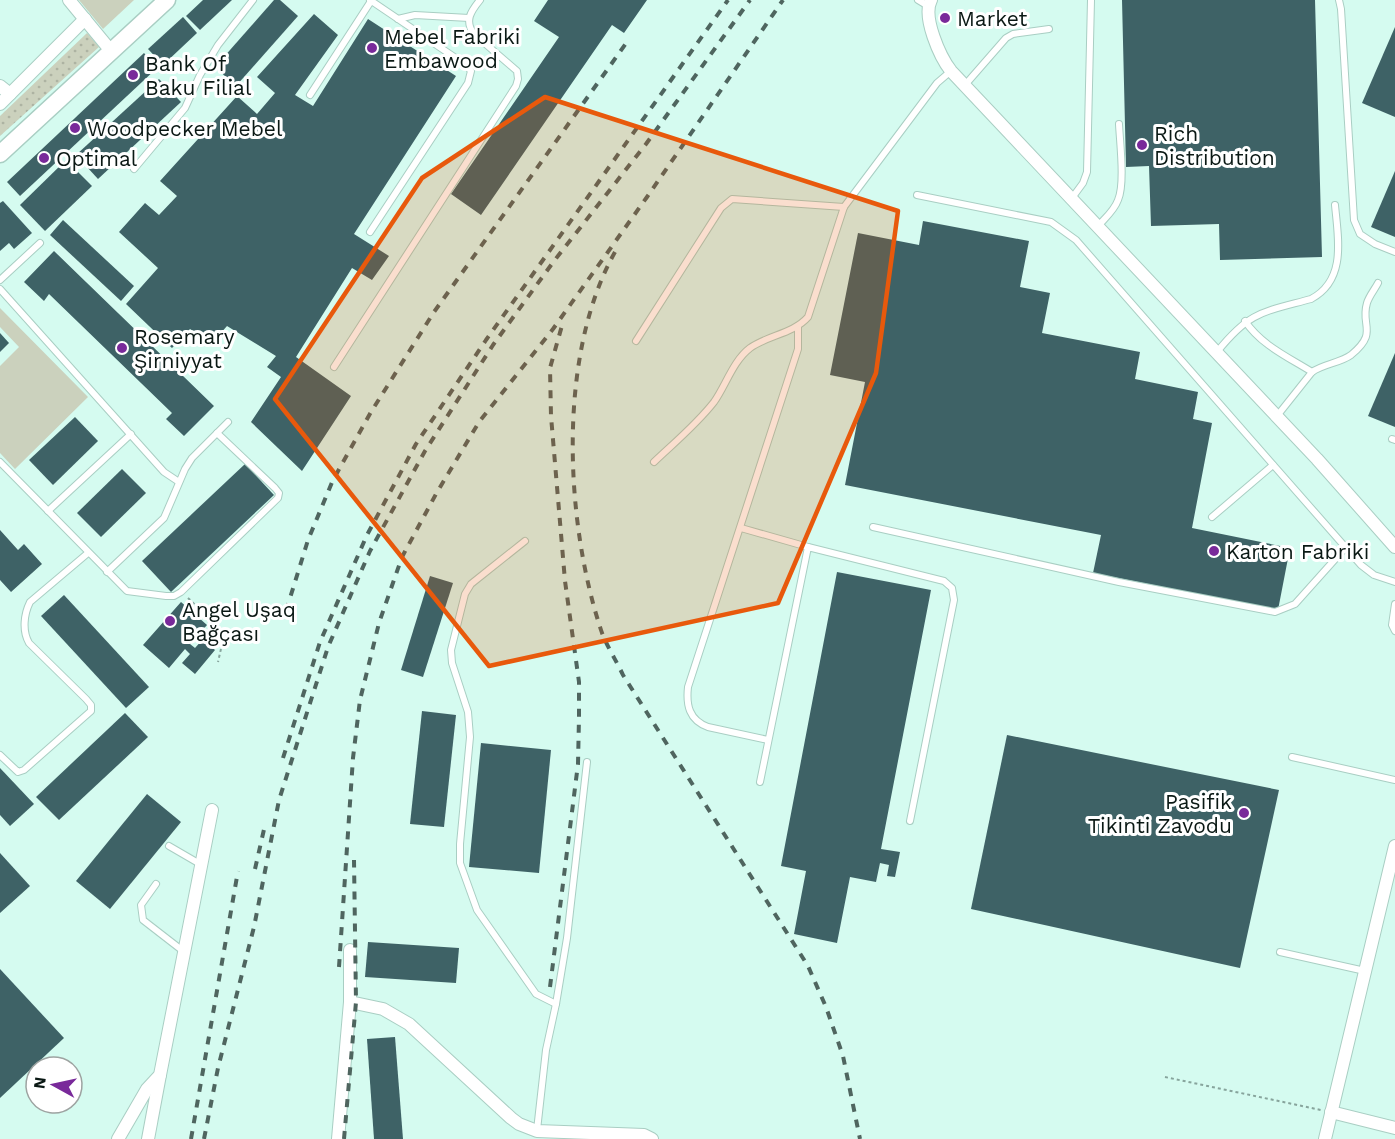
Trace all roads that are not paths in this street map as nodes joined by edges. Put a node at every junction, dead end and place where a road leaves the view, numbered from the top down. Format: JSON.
{"nodes":[{"id":1,"x":69,"y":0,"type":"edge"},
{"id":2,"x":166,"y":0,"type":"edge"},
{"id":3,"x":253,"y":0,"type":"edge"},
{"id":4,"x":480,"y":0,"type":"edge"},
{"id":5,"x":1091,"y":0,"type":"edge"},
{"id":6,"x":1339,"y":0,"type":"edge"},
{"id":7,"x":371,"y":1,"type":"edge"},
{"id":8,"x":926,"y":2,"type":"edge"},
{"id":9,"x":469,"y":18,"type":"junction"},
{"id":10,"x":85,"y":19,"type":"junction"},
{"id":11,"x":398,"y":19,"type":"junction"},
{"id":12,"x":1049,"y":29,"type":"dead end"},
{"id":13,"x":111,"y":51,"type":"junction"},
{"id":14,"x":951,"y":71,"type":"junction"},
{"id":15,"x":964,"y":85,"type":"junction"},
{"id":16,"x":5,"y":90,"type":"edge"},
{"id":17,"x":310,"y":96,"type":"dead end"},
{"id":18,"x":0,"y":104,"type":"edge"},
{"id":19,"x":1119,"y":124,"type":"dead end"},
{"id":20,"x":0,"y":154,"type":"edge"},
{"id":21,"x":134,"y":169,"type":"dead end"},
{"id":22,"x":917,"y":195,"type":"dead end"},
{"id":23,"x":1071,"y":199,"type":"junction"},
{"id":24,"x":1335,"y":205,"type":"dead end"},
{"id":25,"x":844,"y":207,"type":"junction"},
{"id":26,"x":1098,"y":226,"type":"junction"},
{"id":27,"x":370,"y":232,"type":"dead end"},
{"id":28,"x":40,"y":243,"type":"dead end"},
{"id":29,"x":1395,"y":252,"type":"edge"},
{"id":30,"x":0,"y":280,"type":"edge"},
{"id":31,"x":1378,"y":283,"type":"dead end"},
{"id":32,"x":0,"y":289,"type":"edge"},
{"id":33,"x":1245,"y":321,"type":"junction"},
{"id":34,"x":798,"y":326,"type":"junction"},
{"id":35,"x":636,"y":340,"type":"dead end"},
{"id":36,"x":1216,"y":352,"type":"junction"},
{"id":37,"x":334,"y":367,"type":"dead end"},
{"id":38,"x":1312,"y":372,"type":"junction"},
{"id":39,"x":1276,"y":416,"type":"junction"},
{"id":40,"x":228,"y":422,"type":"dead end"},
{"id":41,"x":217,"y":433,"type":"junction"},
{"id":42,"x":131,"y":434,"type":"junction"},
{"id":43,"x":0,"y":462,"type":"edge"},
{"id":44,"x":654,"y":462,"type":"dead end"},
{"id":45,"x":1274,"y":465,"type":"junction"},
{"id":46,"x":179,"y":482,"type":"junction"},
{"id":47,"x":48,"y":512,"type":"junction"},
{"id":48,"x":1212,"y":517,"type":"dead end"},
{"id":49,"x":873,"y":527,"type":"dead end"},
{"id":50,"x":741,"y":528,"type":"junction"},
{"id":51,"x":525,"y":541,"type":"dead end"},
{"id":52,"x":808,"y":547,"type":"junction"},
{"id":53,"x":1346,"y":547,"type":"junction"},
{"id":54,"x":1395,"y":547,"type":"edge"},
{"id":55,"x":88,"y":553,"type":"junction"},
{"id":56,"x":107,"y":572,"type":"junction"},
{"id":57,"x":1395,"y":582,"type":"edge"},
{"id":58,"x":1395,"y":604,"type":"edge"},
{"id":59,"x":1395,"y":631,"type":"edge"},
{"id":60,"x":768,"y":740,"type":"junction"},
{"id":61,"x":0,"y":755,"type":"edge"},
{"id":62,"x":1292,"y":757,"type":"dead end"},
{"id":63,"x":586,"y":762,"type":"dead end"},
{"id":64,"x":1395,"y":780,"type":"edge"},
{"id":65,"x":760,"y":782,"type":"dead end"},
{"id":66,"x":212,"y":810,"type":"dead end"},
{"id":67,"x":910,"y":821,"type":"dead end"},
{"id":68,"x":169,"y":846,"type":"dead end"},
{"id":69,"x":1395,"y":846,"type":"edge"},
{"id":70,"x":200,"y":864,"type":"junction"},
{"id":71,"x":156,"y":884,"type":"dead end"},
{"id":72,"x":350,"y":950,"type":"dead end"},
{"id":73,"x":183,"y":951,"type":"junction"},
{"id":74,"x":1280,"y":952,"type":"dead end"},
{"id":75,"x":1365,"y":970,"type":"junction"},
{"id":76,"x":350,"y":1002,"type":"junction"},
{"id":77,"x":556,"y":1004,"type":"junction"},
{"id":78,"x":160,"y":1075,"type":"junction"},
{"id":79,"x":1331,"y":1112,"type":"junction"},
{"id":80,"x":1395,"y":1128,"type":"edge"},
{"id":81,"x":536,"y":1135,"type":"edge"},
{"id":82,"x":118,"y":1139,"type":"edge"},
{"id":83,"x":148,"y":1139,"type":"edge"},
{"id":84,"x":338,"y":1139,"type":"edge"},
{"id":85,"x":652,"y":1139,"type":"edge"},
{"id":86,"x":1325,"y":1139,"type":"edge"}],
"edges":[{"from":1,"to":10,"type":"street"},
{"from":2,"to":13,"type":"main road"},
{"from":3,"to":21,"type":"lane"},
{"from":4,"to":9,"type":"lane"},
{"from":5,"to":23,"type":"lane"},
{"from":6,"to":29,"type":"lane"},
{"from":7,"to":11,"type":"lane"},
{"from":7,"to":17,"type":"lane"},
{"from":8,"to":14,"type":"street"},
{"from":9,"to":11,"type":"lane"},
{"from":9,"to":37,"type":"lane"},
{"from":10,"to":13,"type":"street"},
{"from":10,"to":16,"type":"street"},
{"from":11,"to":27,"type":"lane"},
{"from":12,"to":15,"type":"lane"},
{"from":13,"to":20,"type":"main road"},
{"from":14,"to":15,"type":"street"},
{"from":14,"to":25,"type":"lane"},
{"from":15,"to":23,"type":"street"},
{"from":16,"to":18,"type":"street"},
{"from":19,"to":26,"type":"lane"},
{"from":22,"to":45,"type":"lane"},
{"from":23,"to":26,"type":"street"},
{"from":24,"to":33,"type":"lane"},
{"from":25,"to":34,"type":"lane"},
{"from":25,"to":35,"type":"lane"},
{"from":26,"to":36,"type":"street"},
{"from":28,"to":30,"type":"lane"},
{"from":31,"to":38,"type":"lane"},
{"from":32,"to":42,"type":"lane"},
{"from":33,"to":36,"type":"lane"},
{"from":33,"to":38,"type":"lane"},
{"from":34,"to":44,"type":"lane"},
{"from":34,"to":50,"type":"lane"},
{"from":36,"to":39,"type":"street"},
{"from":38,"to":39,"type":"lane"},
{"from":39,"to":54,"type":"street"},
{"from":40,"to":41,"type":"lane"},
{"from":41,"to":46,"type":"lane"},
{"from":41,"to":56,"type":"lane"},
{"from":42,"to":46,"type":"lane"},
{"from":42,"to":47,"type":"lane"},
{"from":43,"to":47,"type":"lane"},
{"from":45,"to":48,"type":"lane"},
{"from":45,"to":53,"type":"lane"},
{"from":46,"to":56,"type":"lane"},
{"from":47,"to":55,"type":"lane"},
{"from":49,"to":53,"type":"lane"},
{"from":50,"to":52,"type":"lane"},
{"from":50,"to":60,"type":"lane"},
{"from":51,"to":77,"type":"lane"},
{"from":52,"to":60,"type":"lane"},
{"from":52,"to":67,"type":"lane"},
{"from":53,"to":57,"type":"lane"},
{"from":55,"to":56,"type":"lane"},
{"from":55,"to":61,"type":"lane"},
{"from":58,"to":59,"type":"lane"},
{"from":60,"to":65,"type":"lane"},
{"from":62,"to":64,"type":"lane"},
{"from":63,"to":77,"type":"lane"},
{"from":66,"to":70,"type":"street"},
{"from":68,"to":70,"type":"lane"},
{"from":69,"to":75,"type":"street"},
{"from":70,"to":73,"type":"street"},
{"from":71,"to":73,"type":"lane"},
{"from":72,"to":76,"type":"street"},
{"from":73,"to":78,"type":"street"},
{"from":74,"to":75,"type":"lane"},
{"from":75,"to":79,"type":"street"},
{"from":76,"to":81,"type":"street"},
{"from":76,"to":84,"type":"street"},
{"from":77,"to":81,"type":"lane"},
{"from":78,"to":82,"type":"street"},
{"from":78,"to":83,"type":"street"},
{"from":79,"to":80,"type":"street"},
{"from":79,"to":86,"type":"street"},
{"from":81,"to":85,"type":"street"}]}
